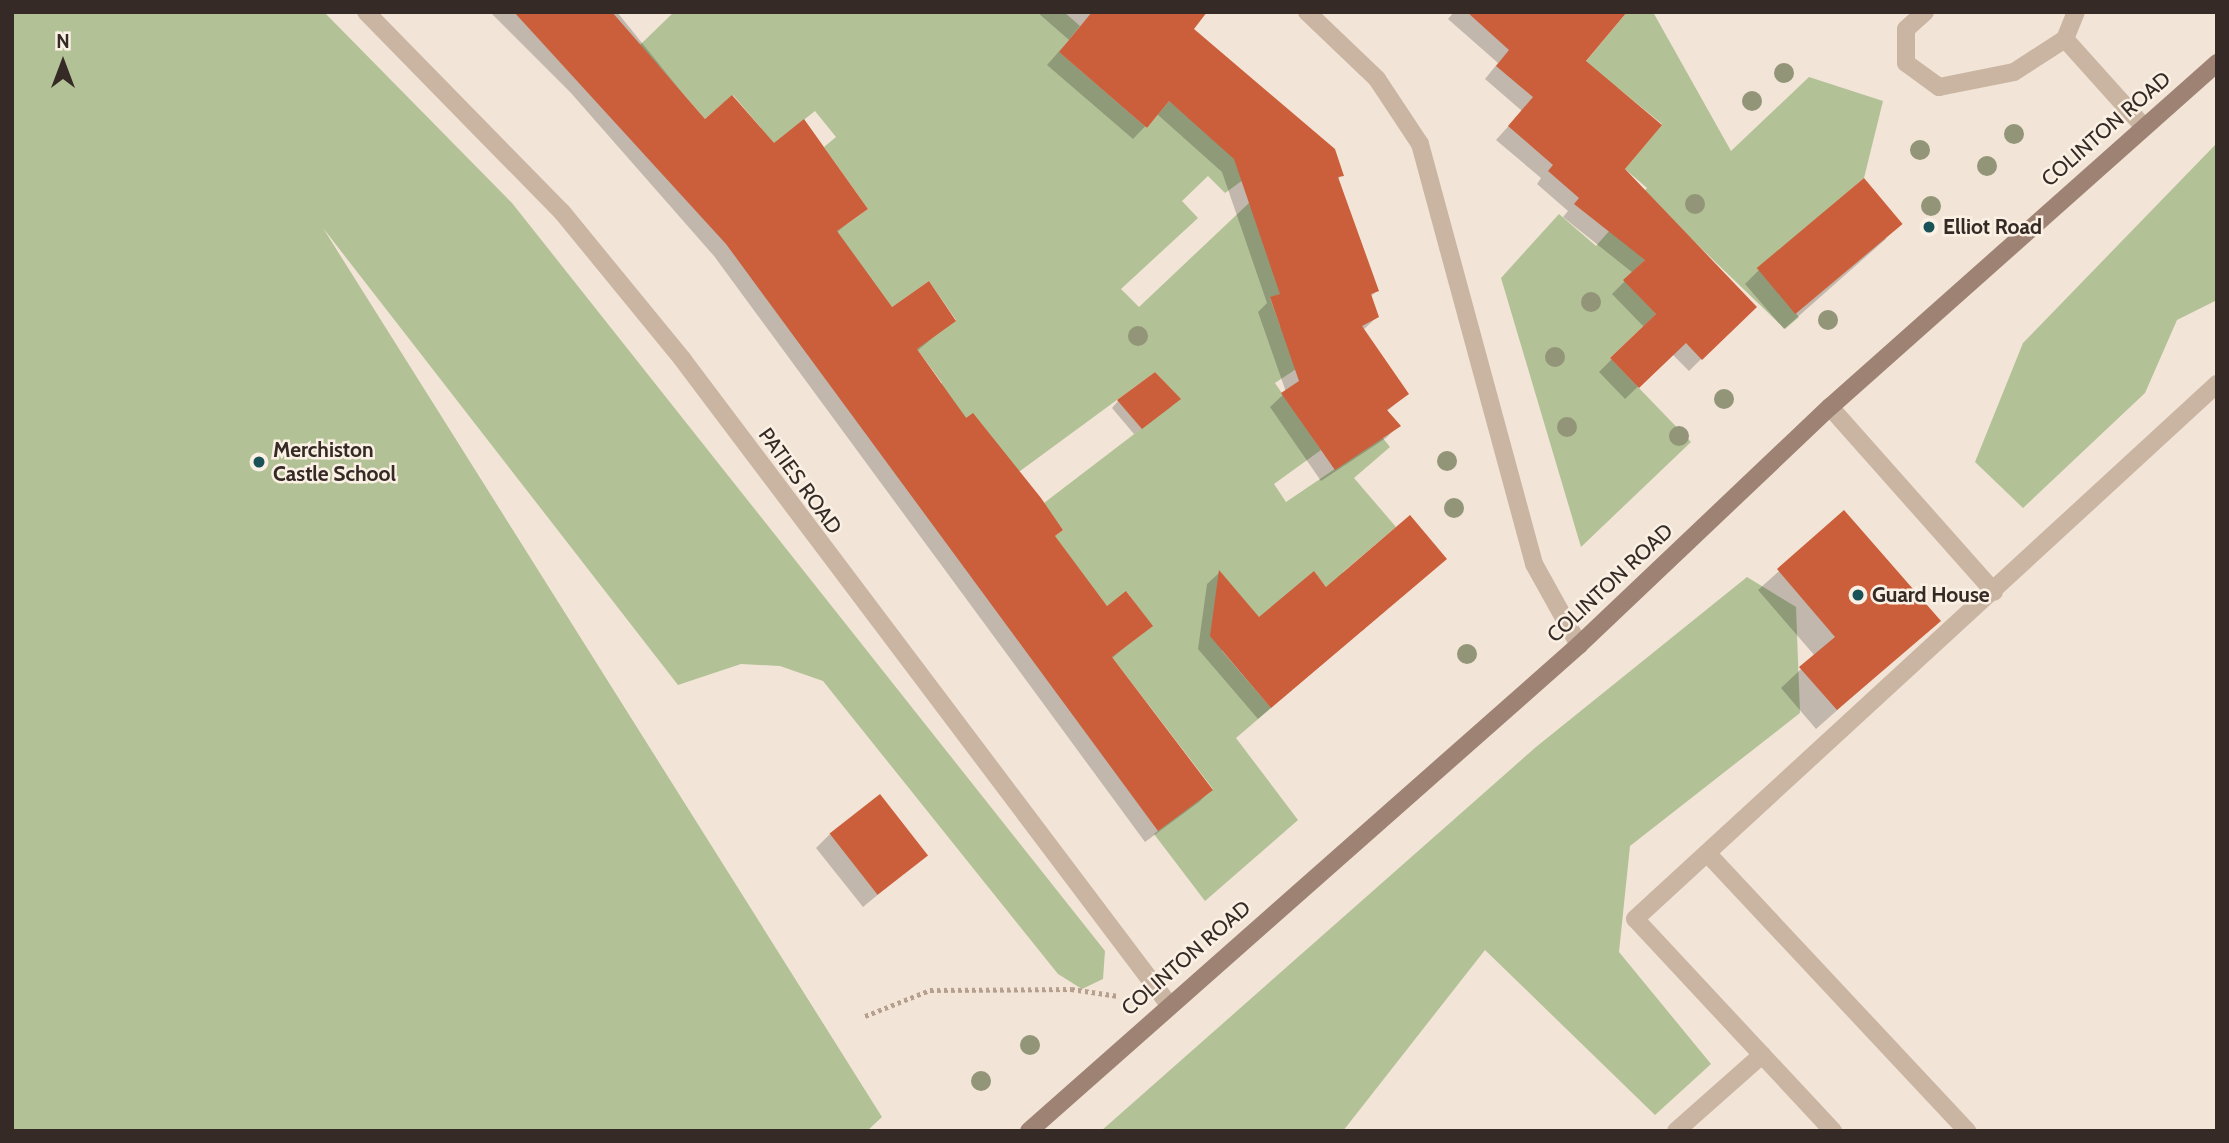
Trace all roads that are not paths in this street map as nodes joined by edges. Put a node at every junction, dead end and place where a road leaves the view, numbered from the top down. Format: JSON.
{"nodes":[{"id":1,"x":366,"y":12,"type":"edge"},
{"id":2,"x":1307,"y":12,"type":"edge"},
{"id":3,"x":1925,"y":12,"type":"edge"},
{"id":4,"x":2076,"y":12,"type":"edge"},
{"id":5,"x":2065,"y":39,"type":"junction"},
{"id":6,"x":2217,"y":63,"type":"edge"},
{"id":7,"x":2143,"y":126,"type":"junction"},
{"id":8,"x":2217,"y":384,"type":"edge"},
{"id":9,"x":1829,"y":407,"type":"junction"},
{"id":10,"x":1994,"y":592,"type":"junction"},
{"id":11,"x":1579,"y":645,"type":"junction"},
{"id":12,"x":1707,"y":853,"type":"junction"},
{"id":13,"x":1167,"y":1002,"type":"junction"},
{"id":14,"x":1762,"y":1055,"type":"junction"},
{"id":15,"x":1029,"y":1131,"type":"edge"},
{"id":16,"x":1676,"y":1131,"type":"edge"},
{"id":17,"x":1833,"y":1131,"type":"edge"},
{"id":18,"x":1967,"y":1131,"type":"edge"}],
"edges":[{"from":1,"to":13,"type":"street","name":"PATIES ROAD"},
{"from":2,"to":11,"type":"street"},
{"from":3,"to":5,"type":"street"},
{"from":4,"to":5,"type":"street"},
{"from":5,"to":7,"type":"street"},
{"from":6,"to":7,"type":"street","name":"COLINTON ROAD"},
{"from":7,"to":9,"type":"street","name":"COLINTON ROAD"},
{"from":8,"to":10,"type":"street"},
{"from":9,"to":10,"type":"street"},
{"from":9,"to":11,"type":"street","name":"COLINTON ROAD"},
{"from":10,"to":12,"type":"street"},
{"from":11,"to":13,"type":"street","name":"COLINTON ROAD"},
{"from":12,"to":14,"type":"street"},
{"from":12,"to":18,"type":"street"},
{"from":13,"to":15,"type":"street","name":"COLINTON ROAD"},
{"from":14,"to":16,"type":"street"},
{"from":14,"to":17,"type":"street"}]}
